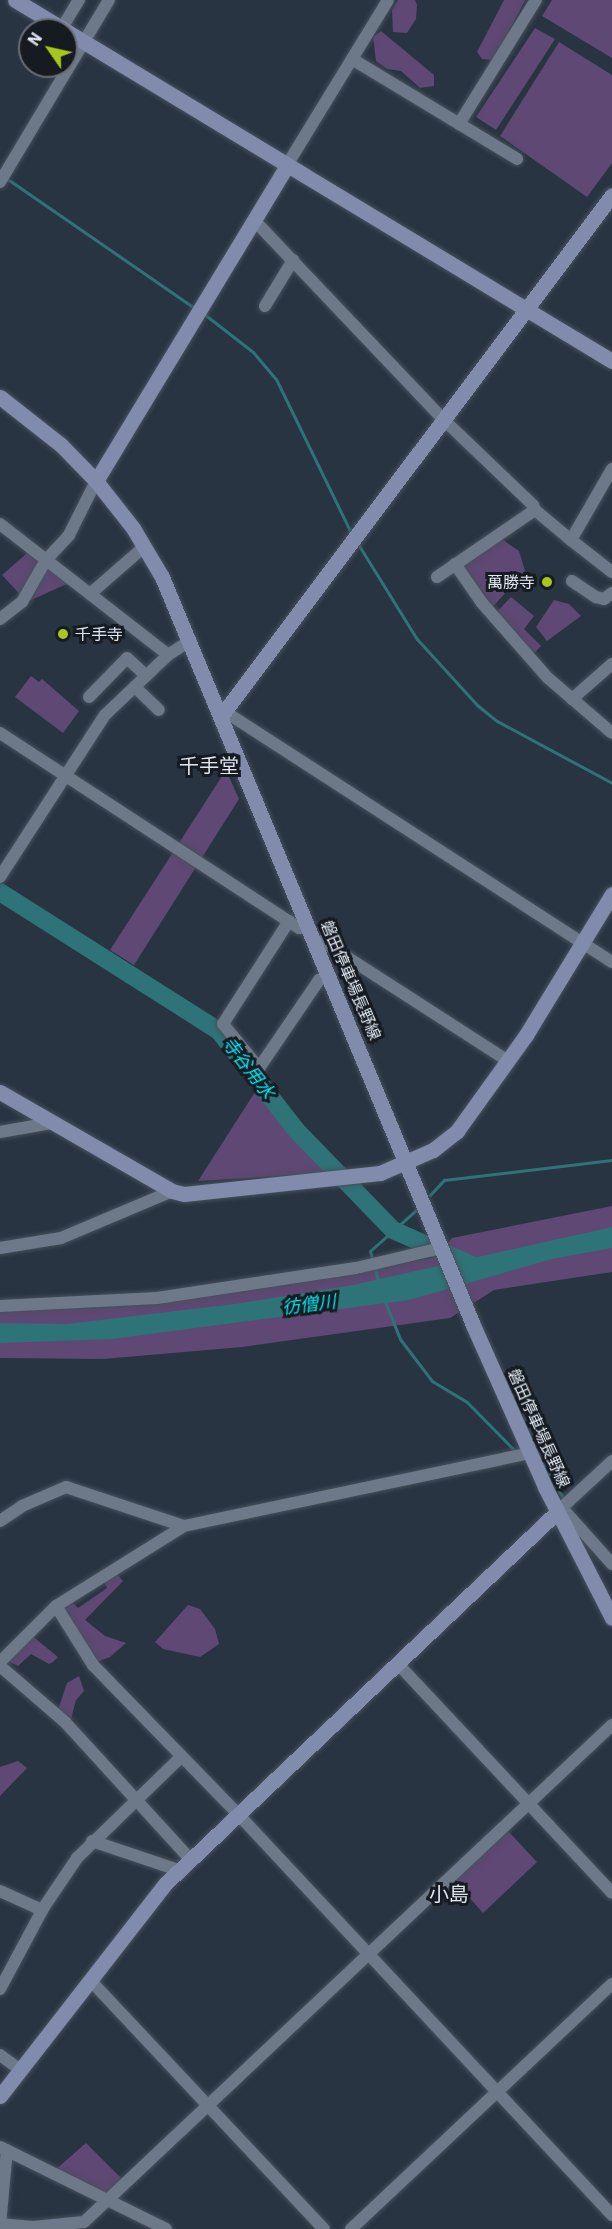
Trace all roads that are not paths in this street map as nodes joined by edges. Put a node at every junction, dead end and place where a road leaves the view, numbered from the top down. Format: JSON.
{"nodes":[{"id":1,"x":79,"y":0,"type":"edge"},
{"id":2,"x":109,"y":0,"type":"edge"},
{"id":3,"x":388,"y":0,"type":"edge"},
{"id":4,"x":536,"y":0,"type":"edge"},
{"id":5,"x":22,"y":2,"type":"edge"},
{"id":6,"x":46,"y":18,"type":"edge"},
{"id":7,"x":70,"y":18,"type":"edge"},
{"id":8,"x":78,"y":38,"type":"edge"},
{"id":9,"x":84,"y":41,"type":"junction"},
{"id":10,"x":352,"y":58,"type":"junction"},
{"id":11,"x":459,"y":124,"type":"junction"},
{"id":12,"x":517,"y":159,"type":"dead end"},
{"id":13,"x":287,"y":165,"type":"junction"},
{"id":14,"x":0,"y":182,"type":"edge"},
{"id":15,"x":612,"y":195,"type":"edge"},
{"id":16,"x":254,"y":220,"type":"junction"},
{"id":17,"x":293,"y":260,"type":"junction"},
{"id":18,"x":265,"y":306,"type":"dead end"},
{"id":19,"x":527,"y":310,"type":"junction"},
{"id":20,"x":612,"y":361,"type":"edge"},
{"id":21,"x":0,"y":397,"type":"edge"},
{"id":22,"x":444,"y":420,"type":"junction"},
{"id":23,"x":612,"y":468,"type":"edge"},
{"id":24,"x":96,"y":481,"type":"junction"},
{"id":25,"x":535,"y":510,"type":"junction"},
{"id":26,"x":0,"y":524,"type":"edge"},
{"id":27,"x":571,"y":540,"type":"junction"},
{"id":28,"x":145,"y":546,"type":"junction"},
{"id":29,"x":46,"y":560,"type":"junction"},
{"id":30,"x":455,"y":564,"type":"junction"},
{"id":31,"x":612,"y":572,"type":"edge"},
{"id":32,"x":437,"y":577,"type":"dead end"},
{"id":33,"x":572,"y":580,"type":"dead end"},
{"id":34,"x":612,"y":593,"type":"edge"},
{"id":35,"x":90,"y":594,"type":"junction"},
{"id":36,"x":0,"y":619,"type":"edge"},
{"id":37,"x":191,"y":640,"type":"junction"},
{"id":38,"x":168,"y":655,"type":"junction"},
{"id":39,"x":612,"y":664,"type":"edge"},
{"id":40,"x":147,"y":676,"type":"junction"},
{"id":41,"x":135,"y":687,"type":"junction"},
{"id":42,"x":89,"y":697,"type":"dead end"},
{"id":43,"x":572,"y":699,"type":"junction"},
{"id":44,"x":159,"y":710,"type":"dead end"},
{"id":45,"x":223,"y":714,"type":"junction"},
{"id":46,"x":0,"y":733,"type":"edge"},
{"id":47,"x":612,"y":733,"type":"edge"},
{"id":48,"x":65,"y":776,"type":"junction"},
{"id":49,"x":0,"y":877,"type":"edge"},
{"id":50,"x":612,"y":894,"type":"edge"},
{"id":51,"x":289,"y":921,"type":"junction"},
{"id":52,"x":308,"y":925,"type":"junction"},
{"id":53,"x":316,"y":943,"type":"junction"},
{"id":54,"x":582,"y":943,"type":"junction"},
{"id":55,"x":612,"y":962,"type":"edge"},
{"id":56,"x":330,"y":976,"type":"junction"},
{"id":57,"x":508,"y":1061,"type":"junction"},
{"id":58,"x":0,"y":1092,"type":"edge"},
{"id":59,"x":51,"y":1123,"type":"junction"},
{"id":60,"x":1,"y":1134,"type":"edge"},
{"id":61,"x":408,"y":1162,"type":"junction"},
{"id":62,"x":172,"y":1191,"type":"junction"},
{"id":63,"x":0,"y":1248,"type":"edge"},
{"id":64,"x":441,"y":1248,"type":"junction"},
{"id":65,"x":0,"y":1305,"type":"edge"},
{"id":66,"x":530,"y":1453,"type":"junction"},
{"id":67,"x":612,"y":1461,"type":"edge"},
{"id":68,"x":560,"y":1510,"type":"junction"},
{"id":69,"x":0,"y":1521,"type":"edge"},
{"id":70,"x":184,"y":1526,"type":"junction"},
{"id":71,"x":612,"y":1564,"type":"edge"},
{"id":72,"x":56,"y":1606,"type":"junction"},
{"id":73,"x":612,"y":1618,"type":"edge"},
{"id":74,"x":0,"y":1664,"type":"edge"},
{"id":75,"x":398,"y":1664,"type":"junction"},
{"id":76,"x":612,"y":1725,"type":"edge"},
{"id":77,"x":182,"y":1756,"type":"junction"},
{"id":78,"x":136,"y":1799,"type":"junction"},
{"id":79,"x":529,"y":1804,"type":"junction"},
{"id":80,"x":237,"y":1814,"type":"junction"},
{"id":81,"x":92,"y":1841,"type":"junction"},
{"id":82,"x":190,"y":1859,"type":"junction"},
{"id":83,"x":178,"y":1870,"type":"junction"},
{"id":84,"x":0,"y":1891,"type":"edge"},
{"id":85,"x":612,"y":1893,"type":"edge"},
{"id":86,"x":42,"y":1910,"type":"junction"},
{"id":87,"x":368,"y":1956,"type":"junction"},
{"id":88,"x":91,"y":1981,"type":"junction"},
{"id":89,"x":612,"y":1984,"type":"edge"},
{"id":90,"x":0,"y":1989,"type":"edge"},
{"id":91,"x":0,"y":2055,"type":"edge"},
{"id":92,"x":21,"y":2070,"type":"junction"},
{"id":93,"x":496,"y":2092,"type":"junction"},
{"id":94,"x":0,"y":2096,"type":"edge"},
{"id":95,"x":207,"y":2105,"type":"junction"},
{"id":96,"x":3,"y":2149,"type":"edge"},
{"id":97,"x":108,"y":2199,"type":"junction"},
{"id":98,"x":612,"y":2215,"type":"edge"},
{"id":99,"x":0,"y":2224,"type":"edge"},
{"id":100,"x":166,"y":2229,"type":"edge"},
{"id":101,"x":324,"y":2229,"type":"edge"},
{"id":102,"x":351,"y":2229,"type":"edge"}],
"edges":[{"from":1,"to":7,"type":"street"},
{"from":2,"to":9,"type":"street"},
{"from":3,"to":10,"type":"street"},
{"from":4,"to":11,"type":"street"},
{"from":5,"to":6,"type":"street"},
{"from":8,"to":9,"type":"street"},
{"from":9,"to":13,"type":"street"},
{"from":9,"to":14,"type":"street"},
{"from":10,"to":11,"type":"street"},
{"from":10,"to":13,"type":"street"},
{"from":11,"to":12,"type":"street"},
{"from":13,"to":16,"type":"street"},
{"from":13,"to":19,"type":"street"},
{"from":15,"to":19,"type":"street"},
{"from":16,"to":17,"type":"street"},
{"from":16,"to":24,"type":"street"},
{"from":17,"to":18,"type":"street"},
{"from":17,"to":22,"type":"street"},
{"from":19,"to":20,"type":"street"},
{"from":19,"to":22,"type":"street"},
{"from":21,"to":24,"type":"street","name":"磐田停車場長野線"},
{"from":22,"to":25,"type":"street"},
{"from":22,"to":45,"type":"street"},
{"from":23,"to":27,"type":"street"},
{"from":24,"to":28,"type":"street","name":"磐田停車場長野線"},
{"from":24,"to":29,"type":"street"},
{"from":25,"to":27,"type":"street"},
{"from":25,"to":30,"type":"street"},
{"from":26,"to":29,"type":"street"},
{"from":27,"to":31,"type":"street"},
{"from":28,"to":35,"type":"street"},
{"from":28,"to":37,"type":"street","name":"磐田停車場長野線"},
{"from":29,"to":35,"type":"street"},
{"from":29,"to":36,"type":"street"},
{"from":30,"to":32,"type":"street"},
{"from":30,"to":43,"type":"street"},
{"from":33,"to":34,"type":"street"},
{"from":35,"to":38,"type":"street"},
{"from":37,"to":38,"type":"street"},
{"from":37,"to":45,"type":"street","name":"磐田停車場長野線"},
{"from":38,"to":40,"type":"street"},
{"from":39,"to":43,"type":"street"},
{"from":40,"to":41,"type":"street"},
{"from":40,"to":42,"type":"street"},
{"from":41,"to":44,"type":"street"},
{"from":41,"to":48,"type":"street"},
{"from":43,"to":47,"type":"street"},
{"from":45,"to":52,"type":"street","name":"磐田停車場長野線"},
{"from":45,"to":54,"type":"street"},
{"from":46,"to":48,"type":"street"},
{"from":48,"to":49,"type":"street"},
{"from":48,"to":51,"type":"street"},
{"from":50,"to":54,"type":"street"},
{"from":51,"to":52,"type":"street"},
{"from":51,"to":56,"type":"street"},
{"from":52,"to":53,"type":"street","name":"磐田停車場長野線"},
{"from":53,"to":56,"type":"street","name":"磐田停車場長野線"},
{"from":53,"to":57,"type":"street"},
{"from":54,"to":55,"type":"street"},
{"from":54,"to":57,"type":"street"},
{"from":56,"to":61,"type":"street","name":"磐田停車場長野線"},
{"from":57,"to":61,"type":"street"},
{"from":58,"to":59,"type":"street"},
{"from":59,"to":60,"type":"street"},
{"from":59,"to":62,"type":"street"},
{"from":61,"to":62,"type":"street"},
{"from":61,"to":64,"type":"street","name":"磐田停車場長野線"},
{"from":62,"to":63,"type":"street"},
{"from":64,"to":65,"type":"street"},
{"from":64,"to":66,"type":"street","name":"磐田停車場長野線"},
{"from":66,"to":68,"type":"street","name":"磐田停車場長野線"},
{"from":66,"to":70,"type":"street"},
{"from":67,"to":68,"type":"street"},
{"from":68,"to":71,"type":"street"},
{"from":68,"to":73,"type":"street","name":"磐田停車場長野線"},
{"from":68,"to":75,"type":"street"},
{"from":69,"to":70,"type":"street"},
{"from":70,"to":72,"type":"street"},
{"from":72,"to":74,"type":"street"},
{"from":72,"to":77,"type":"street"},
{"from":74,"to":78,"type":"street"},
{"from":75,"to":79,"type":"street"},
{"from":75,"to":80,"type":"street"},
{"from":76,"to":79,"type":"street"},
{"from":77,"to":78,"type":"street"},
{"from":77,"to":80,"type":"street"},
{"from":78,"to":81,"type":"street"},
{"from":78,"to":82,"type":"street"},
{"from":79,"to":85,"type":"street"},
{"from":79,"to":87,"type":"street"},
{"from":80,"to":82,"type":"street"},
{"from":80,"to":87,"type":"street"},
{"from":81,"to":83,"type":"street"},
{"from":81,"to":86,"type":"street"},
{"from":82,"to":83,"type":"street"},
{"from":83,"to":88,"type":"street"},
{"from":84,"to":86,"type":"street"},
{"from":86,"to":90,"type":"street"},
{"from":87,"to":93,"type":"street"},
{"from":87,"to":95,"type":"street"},
{"from":88,"to":92,"type":"street"},
{"from":88,"to":95,"type":"street"},
{"from":89,"to":93,"type":"street"},
{"from":91,"to":92,"type":"street"},
{"from":92,"to":94,"type":"street"},
{"from":93,"to":98,"type":"street"},
{"from":93,"to":102,"type":"street"},
{"from":95,"to":97,"type":"street"},
{"from":95,"to":101,"type":"street"},
{"from":96,"to":97,"type":"street"},
{"from":96,"to":99,"type":"street"},
{"from":97,"to":99,"type":"street"},
{"from":97,"to":100,"type":"street"}]}
